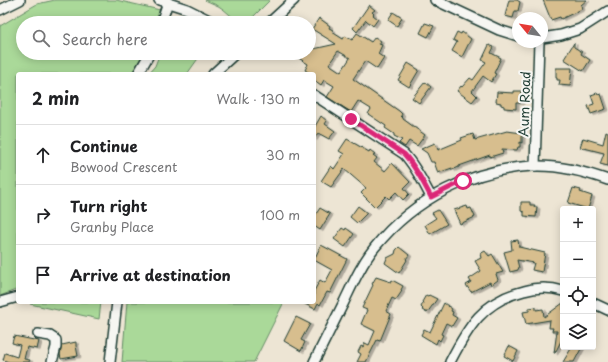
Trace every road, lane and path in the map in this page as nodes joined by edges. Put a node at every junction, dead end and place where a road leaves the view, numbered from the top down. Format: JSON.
{"nodes":[{"id":1,"x":20,"y":0,"type":"edge"},
{"id":2,"x":294,"y":0,"type":"edge"},
{"id":3,"x":435,"y":0,"type":"edge"},
{"id":4,"x":163,"y":1,"type":"edge"},
{"id":5,"x":0,"y":10,"type":"edge"},
{"id":6,"x":608,"y":11,"type":"edge"},
{"id":7,"x":162,"y":16,"type":"edge"},
{"id":8,"x":202,"y":16,"type":"edge"},
{"id":9,"x":277,"y":16,"type":"edge"},
{"id":10,"x":512,"y":34,"type":"edge"},
{"id":11,"x":548,"y":37,"type":"edge"},
{"id":12,"x":540,"y":48,"type":"edge"},
{"id":13,"x":146,"y":60,"type":"edge"},
{"id":14,"x":228,"y":60,"type":"edge"},
{"id":15,"x":139,"y":72,"type":"edge"},
{"id":16,"x":215,"y":72,"type":"edge"},
{"id":17,"x":316,"y":96,"type":"edge"},
{"id":18,"x":535,"y":166,"type":"junction"},
{"id":19,"x":608,"y":180,"type":"edge"},
{"id":20,"x":431,"y":197,"type":"junction"},
{"id":21,"x":560,"y":290,"type":"edge"},
{"id":22,"x":16,"y":298,"type":"edge"},
{"id":23,"x":0,"y":302,"type":"edge"},
{"id":24,"x":117,"y":304,"type":"edge"},
{"id":25,"x":596,"y":304,"type":"edge"},
{"id":26,"x":608,"y":310,"type":"edge"},
{"id":27,"x":38,"y":334,"type":"dead end"},
{"id":28,"x":52,"y":362,"type":"edge"},
{"id":29,"x":110,"y":362,"type":"edge"},
{"id":30,"x":314,"y":362,"type":"edge"},
{"id":31,"x":450,"y":362,"type":"edge"}],
"edges":[{"from":1,"to":5,"type":"street"},
{"from":2,"to":9,"type":"street"},
{"from":3,"to":10,"type":"street"},
{"from":4,"to":7,"type":"street"},
{"from":4,"to":8,"type":"street"},
{"from":6,"to":11,"type":"street"},
{"from":12,"to":18,"type":"street","name":"Aum Road"},
{"from":13,"to":15,"type":"street"},
{"from":14,"to":16,"type":"street"},
{"from":17,"to":20,"type":"street"},
{"from":18,"to":19,"type":"street"},
{"from":18,"to":20,"type":"street"},
{"from":20,"to":30,"type":"street"},
{"from":21,"to":31,"type":"street"},
{"from":22,"to":23,"type":"street"},
{"from":24,"to":29,"type":"street"},
{"from":25,"to":26,"type":"street"},
{"from":27,"to":28,"type":"street"}]}
